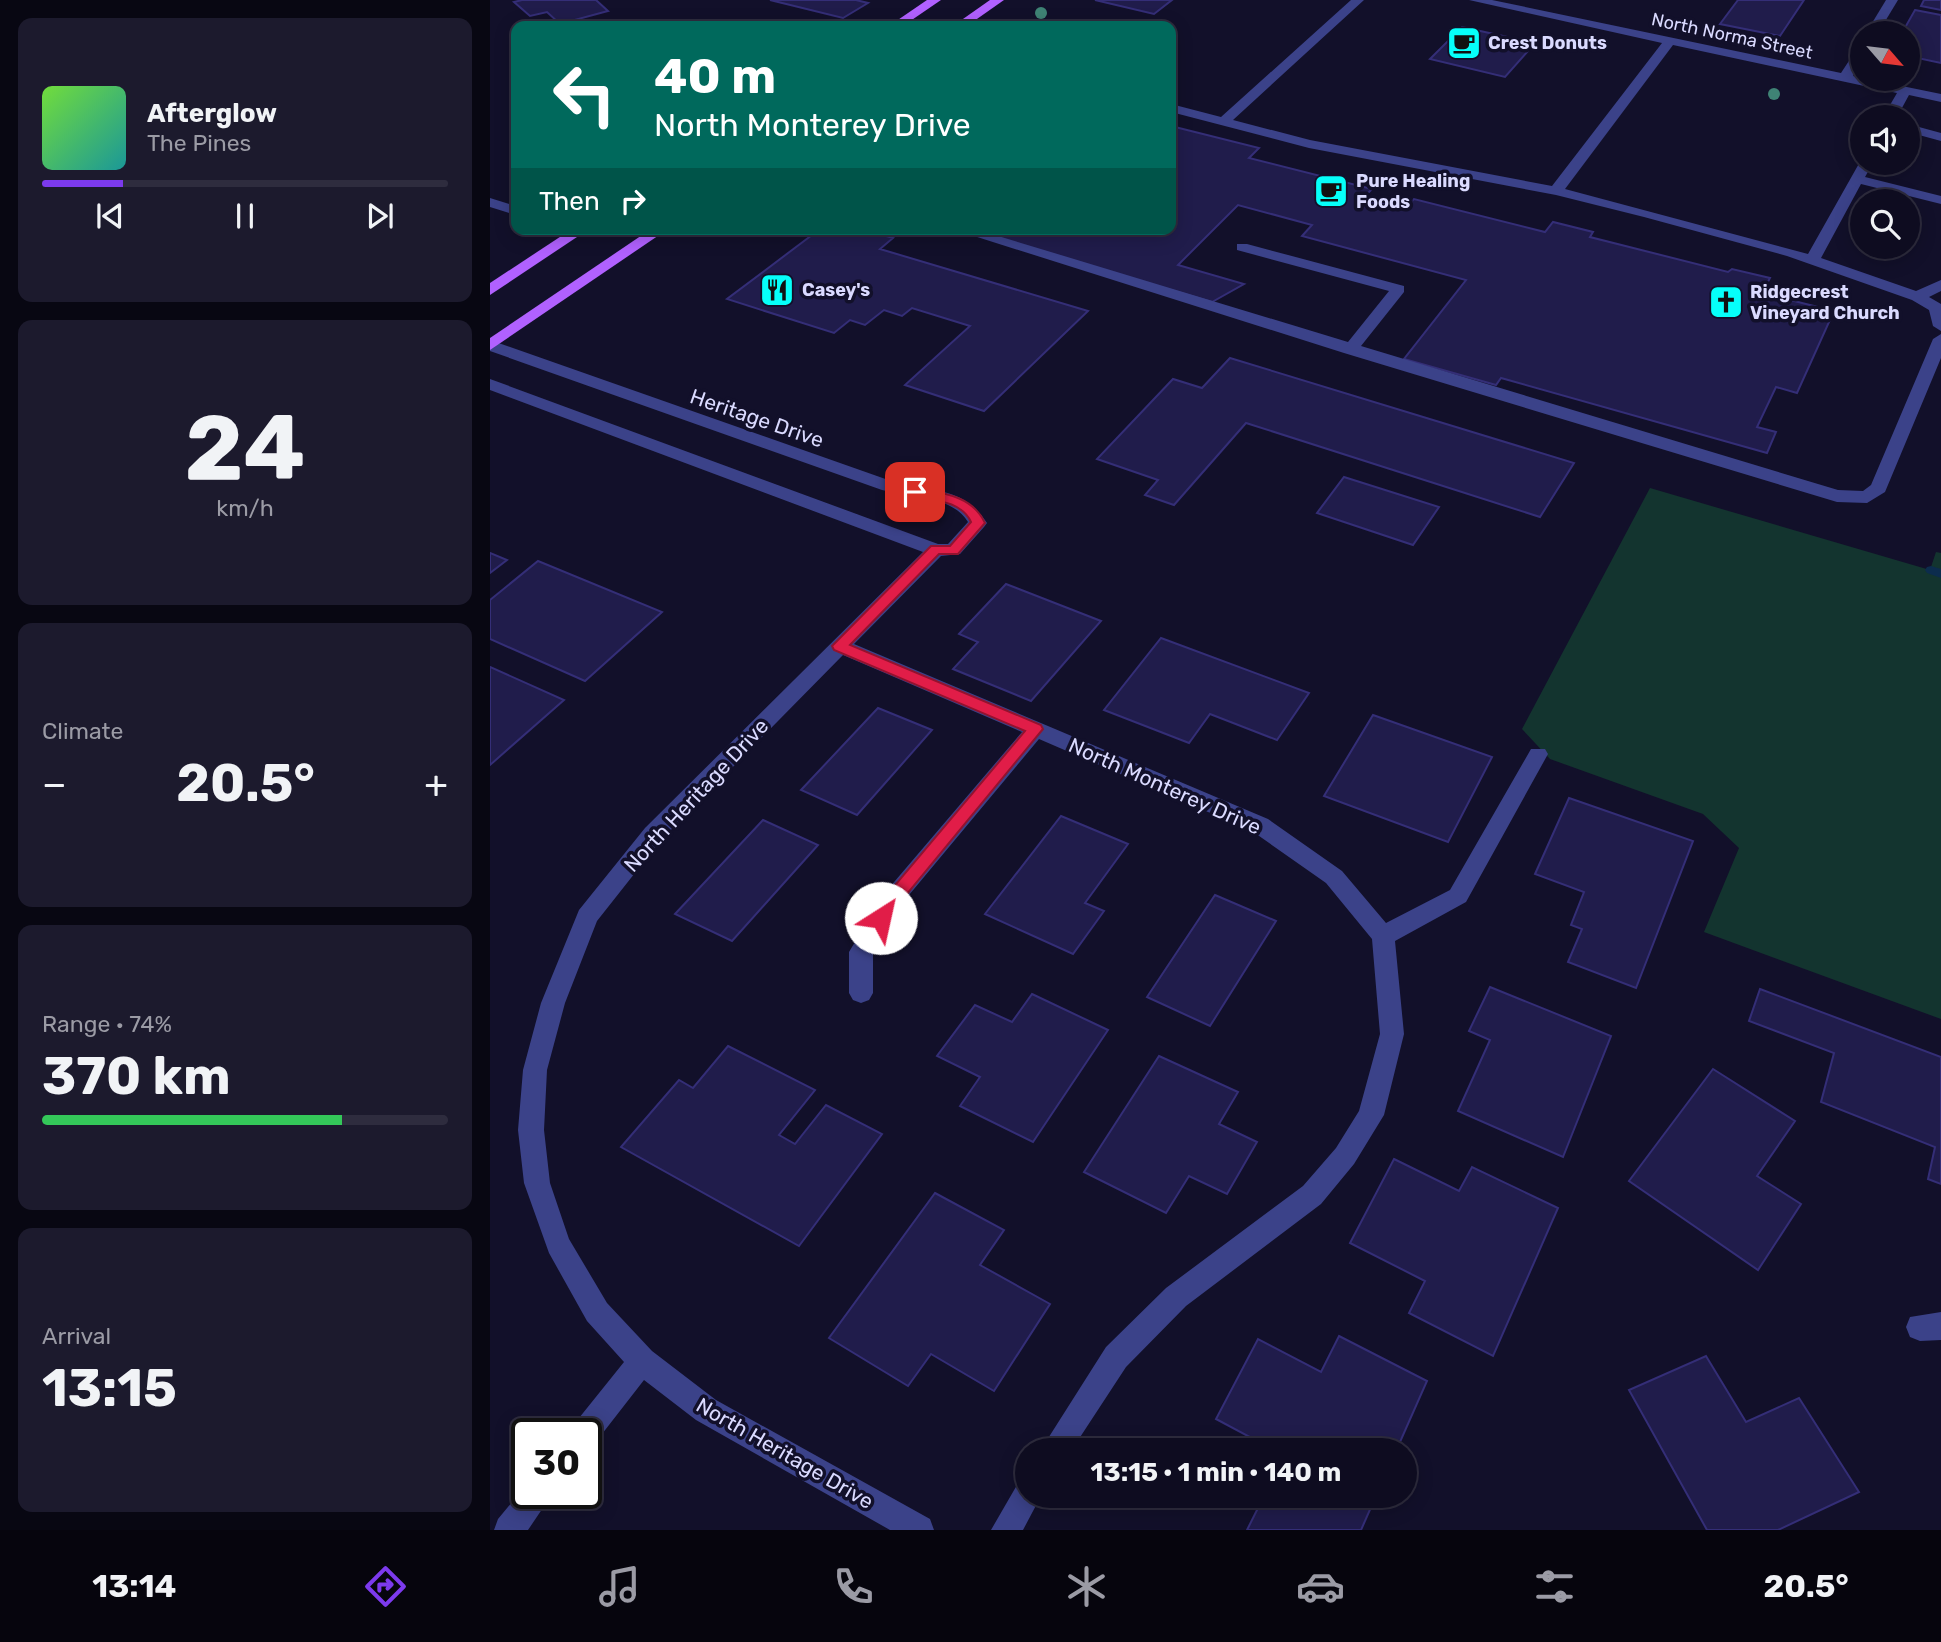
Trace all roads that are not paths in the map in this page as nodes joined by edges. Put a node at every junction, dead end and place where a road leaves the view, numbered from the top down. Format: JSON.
{"nodes":[{"id":1,"x":935,"y":0,"type":"edge"},
{"id":2,"x":998,"y":0,"type":"edge"},
{"id":3,"x":1358,"y":0,"type":"edge"},
{"id":4,"x":1475,"y":0,"type":"edge"},
{"id":5,"x":1892,"y":0,"type":"edge"},
{"id":6,"x":903,"y":21,"type":"edge"},
{"id":7,"x":966,"y":21,"type":"edge"},
{"id":8,"x":1879,"y":21,"type":"edge"},
{"id":9,"x":1670,"y":41,"type":"junction"},
{"id":10,"x":1850,"y":70,"type":"edge"},
{"id":11,"x":1845,"y":78,"type":"junction"},
{"id":12,"x":1850,"y":79,"type":"edge"},
{"id":13,"x":1910,"y":91,"type":"edge"},
{"id":14,"x":1941,"y":98,"type":"edge"},
{"id":15,"x":1176,"y":109,"type":"edge"},
{"id":16,"x":1224,"y":121,"type":"junction"},
{"id":17,"x":1920,"y":131,"type":"edge"},
{"id":18,"x":1941,"y":137,"type":"edge"},
{"id":19,"x":1859,"y":175,"type":"edge"},
{"id":20,"x":1857,"y":179,"type":"junction"},
{"id":21,"x":1556,"y":191,"type":"junction"},
{"id":22,"x":1941,"y":200,"type":"edge"},
{"id":23,"x":490,"y":202,"type":"edge"},
{"id":24,"x":511,"y":209,"type":"edge"},
{"id":25,"x":569,"y":235,"type":"edge"},
{"id":26,"x":651,"y":235,"type":"edge"},
{"id":27,"x":978,"y":235,"type":"edge"},
{"id":28,"x":1242,"y":247,"type":"dead end"},
{"id":29,"x":1812,"y":260,"type":"junction"},
{"id":30,"x":1941,"y":285,"type":"edge"},
{"id":31,"x":490,"y":289,"type":"edge"},
{"id":32,"x":1917,"y":297,"type":"junction"},
{"id":33,"x":1941,"y":327,"type":"edge"},
{"id":34,"x":1941,"y":339,"type":"edge"},
{"id":35,"x":490,"y":345,"type":"edge"},
{"id":36,"x":1350,"y":350,"type":"junction"},
{"id":37,"x":490,"y":384,"type":"edge"},
{"id":38,"x":936,"y":550,"type":"junction"},
{"id":39,"x":840,"y":646,"type":"junction"},
{"id":40,"x":1036,"y":729,"type":"junction"},
{"id":41,"x":1538,"y":754,"type":"dead end"},
{"id":42,"x":1383,"y":936,"type":"junction"},
{"id":43,"x":861,"y":993,"type":"dead end"},
{"id":44,"x":642,"y":1361,"type":"junction"},
{"id":45,"x":597,"y":1418,"type":"edge"},
{"id":46,"x":1063,"y":1438,"type":"edge"},
{"id":47,"x":1019,"y":1508,"type":"edge"},
{"id":48,"x":525,"y":1509,"type":"edge"},
{"id":49,"x":509,"y":1530,"type":"edge"},
{"id":50,"x":919,"y":1530,"type":"edge"},
{"id":51,"x":1006,"y":1530,"type":"edge"}],
"edges":[{"from":1,"to":6,"type":"main road"},
{"from":2,"to":7,"type":"main road"},
{"from":3,"to":16,"type":"street"},
{"from":4,"to":9,"type":"street","name":"North Norma Street"},
{"from":5,"to":8,"type":"street"},
{"from":9,"to":11,"type":"street","name":"North Norma Street"},
{"from":9,"to":21,"type":"street"},
{"from":10,"to":11,"type":"street"},
{"from":11,"to":12,"type":"street","name":"North Norma Street"},
{"from":13,"to":14,"type":"street","name":"North Norma Street"},
{"from":15,"to":16,"type":"street"},
{"from":16,"to":21,"type":"street"},
{"from":17,"to":18,"type":"street"},
{"from":19,"to":20,"type":"street"},
{"from":20,"to":22,"type":"street"},
{"from":20,"to":29,"type":"street"},
{"from":21,"to":29,"type":"street"},
{"from":23,"to":24,"type":"street"},
{"from":25,"to":31,"type":"main road"},
{"from":26,"to":35,"type":"main road"},
{"from":27,"to":36,"type":"street"},
{"from":28,"to":36,"type":"street"},
{"from":29,"to":32,"type":"street"},
{"from":30,"to":32,"type":"street"},
{"from":32,"to":33,"type":"street"},
{"from":34,"to":36,"type":"street"},
{"from":35,"to":38,"type":"street","name":"Heritage Drive"},
{"from":37,"to":38,"type":"street"},
{"from":38,"to":39,"type":"street","name":"North Heritage Drive"},
{"from":39,"to":40,"type":"street","name":"North Monterey Drive"},
{"from":39,"to":44,"type":"street","name":"North Heritage Drive"},
{"from":40,"to":42,"type":"street","name":"North Monterey Drive"},
{"from":40,"to":43,"type":"street"},
{"from":41,"to":42,"type":"street"},
{"from":42,"to":46,"type":"street"},
{"from":44,"to":45,"type":"street"},
{"from":44,"to":50,"type":"street","name":"North Heritage Drive"},
{"from":47,"to":51,"type":"street"},
{"from":48,"to":49,"type":"street"}]}
